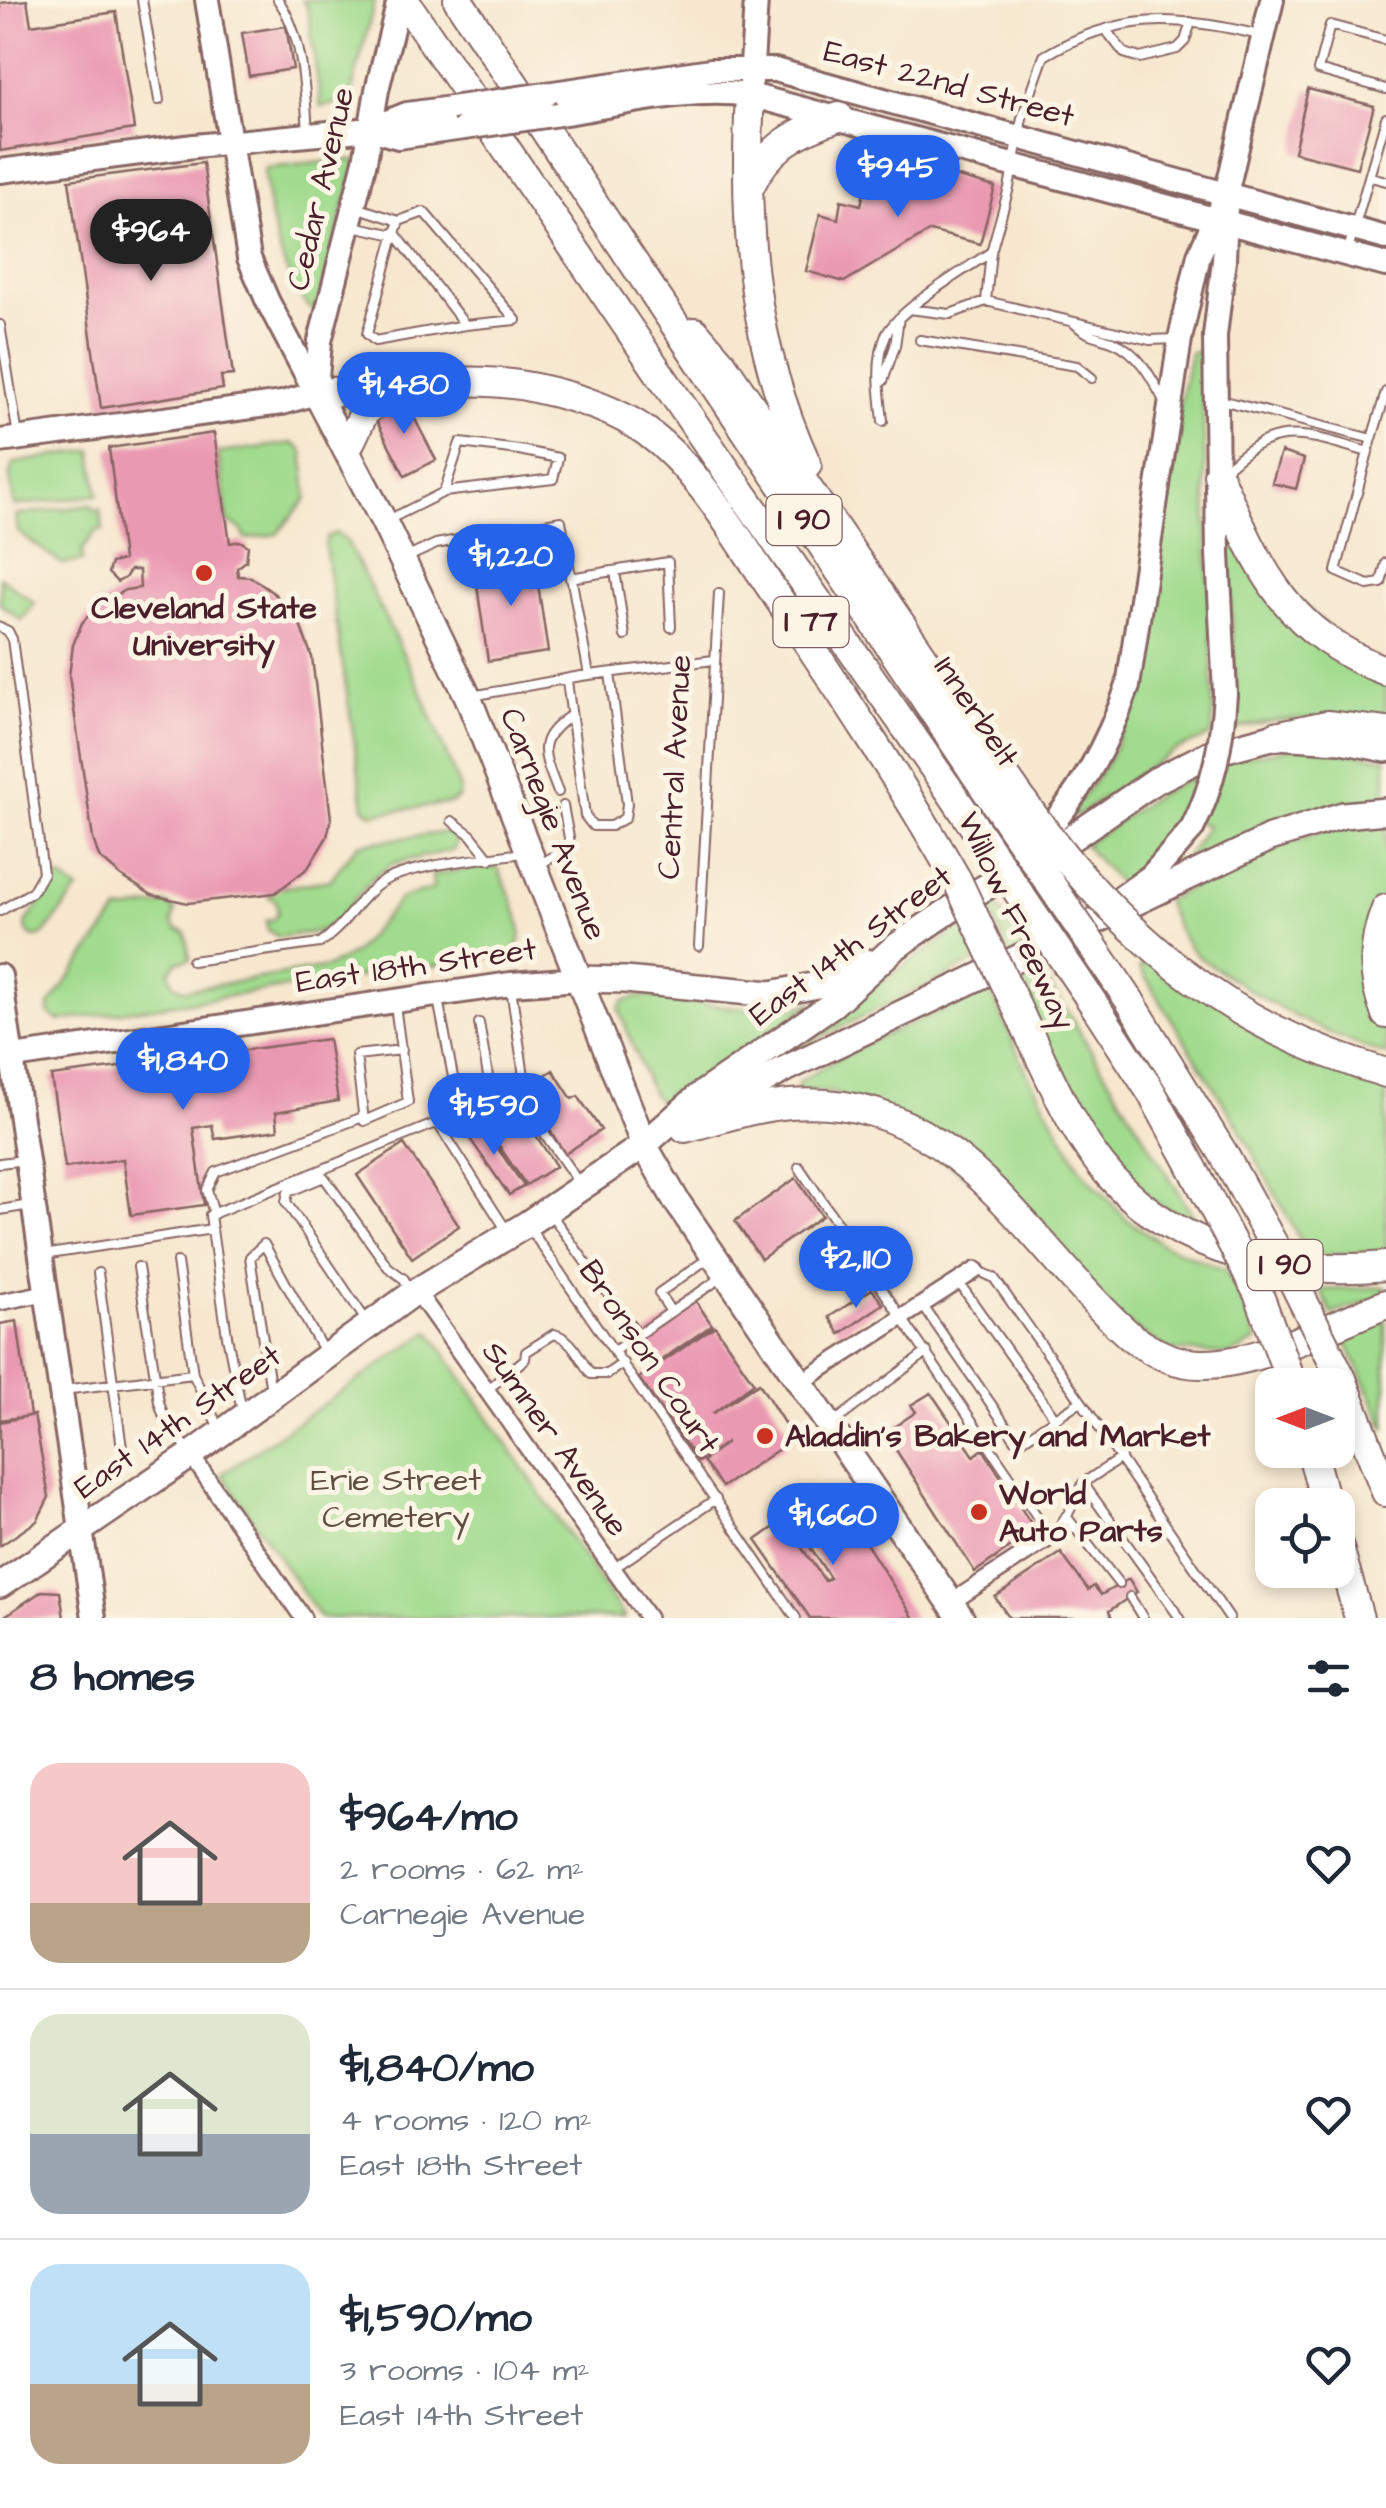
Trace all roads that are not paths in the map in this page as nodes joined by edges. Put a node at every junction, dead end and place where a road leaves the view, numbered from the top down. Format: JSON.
{"nodes":[{"id":1,"x":142,"y":0,"type":"edge"},
{"id":2,"x":207,"y":0,"type":"edge"},
{"id":3,"x":278,"y":0,"type":"edge"},
{"id":4,"x":458,"y":0,"type":"edge"},
{"id":5,"x":756,"y":0,"type":"edge"},
{"id":6,"x":1272,"y":0,"type":"edge"},
{"id":7,"x":399,"y":7,"type":"edge"},
{"id":8,"x":1191,"y":22,"type":"junction"},
{"id":9,"x":1106,"y":30,"type":"junction"},
{"id":10,"x":1264,"y":36,"type":"junction"},
{"id":11,"x":1386,"y":40,"type":"edge"},
{"id":12,"x":751,"y":81,"type":"junction"},
{"id":13,"x":1386,"y":89,"type":"edge"},
{"id":14,"x":159,"y":100,"type":"dead end"},
{"id":15,"x":839,"y":117,"type":"junction"},
{"id":16,"x":1386,"y":118,"type":"edge"},
{"id":17,"x":370,"y":128,"type":"junction"},
{"id":18,"x":308,"y":136,"type":"junction"},
{"id":19,"x":1018,"y":136,"type":"junction"},
{"id":20,"x":229,"y":142,"type":"junction"},
{"id":21,"x":1014,"y":164,"type":"junction"},
{"id":22,"x":0,"y":171,"type":"edge"},
{"id":23,"x":1371,"y":177,"type":"junction"},
{"id":24,"x":1386,"y":181,"type":"edge"},
{"id":25,"x":746,"y":194,"type":"junction"},
{"id":26,"x":1226,"y":194,"type":"junction"},
{"id":27,"x":351,"y":215,"type":"junction"},
{"id":28,"x":1220,"y":220,"type":"junction"},
{"id":29,"x":399,"y":221,"type":"junction"},
{"id":30,"x":1355,"y":229,"type":"junction"},
{"id":31,"x":395,"y":234,"type":"junction"},
{"id":32,"x":1386,"y":238,"type":"edge"},
{"id":33,"x":991,"y":252,"type":"junction"},
{"id":34,"x":1347,"y":255,"type":"junction"},
{"id":35,"x":1386,"y":266,"type":"edge"},
{"id":36,"x":638,"y":267,"type":"junction"},
{"id":37,"x":986,"y":302,"type":"junction"},
{"id":38,"x":905,"y":312,"type":"junction"},
{"id":39,"x":1074,"y":324,"type":"junction"},
{"id":40,"x":0,"y":325,"type":"edge"},
{"id":41,"x":465,"y":326,"type":"junction"},
{"id":42,"x":1180,"y":339,"type":"junction"},
{"id":43,"x":920,"y":340,"type":"dead end"},
{"id":44,"x":1092,"y":378,"type":"dead end"},
{"id":45,"x":397,"y":386,"type":"junction"},
{"id":46,"x":1386,"y":392,"type":"edge"},
{"id":47,"x":316,"y":394,"type":"junction"},
{"id":48,"x":1216,"y":398,"type":"junction"},
{"id":49,"x":1168,"y":409,"type":"junction"},
{"id":50,"x":882,"y":421,"type":"dead end"},
{"id":51,"x":702,"y":437,"type":"junction"},
{"id":52,"x":1372,"y":439,"type":"junction"},
{"id":53,"x":9,"y":441,"type":"edge"},
{"id":54,"x":347,"y":449,"type":"junction"},
{"id":55,"x":1368,"y":452,"type":"junction"},
{"id":56,"x":1218,"y":476,"type":"junction"},
{"id":57,"x":444,"y":492,"type":"junction"},
{"id":58,"x":384,"y":522,"type":"junction"},
{"id":59,"x":846,"y":542,"type":"junction"},
{"id":60,"x":402,"y":560,"type":"junction"},
{"id":61,"x":1386,"y":563,"type":"edge"},
{"id":62,"x":615,"y":570,"type":"junction"},
{"id":63,"x":570,"y":578,"type":"junction"},
{"id":64,"x":718,"y":593,"type":"dead end"},
{"id":65,"x":0,"y":626,"type":"edge"},
{"id":66,"x":671,"y":627,"type":"dead end"},
{"id":67,"x":625,"y":636,"type":"dead end"},
{"id":68,"x":714,"y":660,"type":"junction"},
{"id":69,"x":1386,"y":671,"type":"edge"},
{"id":70,"x":610,"y":673,"type":"junction"},
{"id":71,"x":589,"y":675,"type":"junction"},
{"id":72,"x":566,"y":681,"type":"junction"},
{"id":73,"x":468,"y":697,"type":"junction"},
{"id":74,"x":571,"y":715,"type":"junction"},
{"id":75,"x":1386,"y":732,"type":"edge"},
{"id":76,"x":1276,"y":736,"type":"junction"},
{"id":77,"x":1386,"y":749,"type":"edge"},
{"id":78,"x":983,"y":764,"type":"junction"},
{"id":79,"x":558,"y":792,"type":"dead end"},
{"id":80,"x":563,"y":806,"type":"dead end"},
{"id":81,"x":921,"y":808,"type":"junction"},
{"id":82,"x":1386,"y":811,"type":"edge"},
{"id":83,"x":452,"y":822,"type":"dead end"},
{"id":84,"x":490,"y":858,"type":"junction"},
{"id":85,"x":532,"y":859,"type":"junction"},
{"id":86,"x":965,"y":887,"type":"junction"},
{"id":87,"x":1386,"y":909,"type":"edge"},
{"id":88,"x":0,"y":911,"type":"edge"},
{"id":89,"x":1086,"y":923,"type":"junction"},
{"id":90,"x":699,"y":946,"type":"dead end"},
{"id":91,"x":894,"y":948,"type":"junction"},
{"id":92,"x":192,"y":961,"type":"dead end"},
{"id":93,"x":579,"y":979,"type":"junction"},
{"id":94,"x":511,"y":984,"type":"junction"},
{"id":95,"x":1,"y":990,"type":"edge"},
{"id":96,"x":438,"y":994,"type":"junction"},
{"id":97,"x":395,"y":1000,"type":"junction"},
{"id":98,"x":1386,"y":1014,"type":"edge"},
{"id":99,"x":479,"y":1023,"type":"dead end"},
{"id":100,"x":402,"y":1050,"type":"junction"},
{"id":101,"x":5,"y":1058,"type":"edge"},
{"id":102,"x":1386,"y":1074,"type":"edge"},
{"id":103,"x":490,"y":1088,"type":"junction"},
{"id":104,"x":492,"y":1100,"type":"junction"},
{"id":105,"x":460,"y":1112,"type":"junction"},
{"id":106,"x":363,"y":1117,"type":"junction"},
{"id":107,"x":437,"y":1122,"type":"junction"},
{"id":108,"x":686,"y":1128,"type":"junction"},
{"id":109,"x":644,"y":1144,"type":"junction"},
{"id":110,"x":25,"y":1160,"type":"junction"},
{"id":111,"x":0,"y":1163,"type":"edge"},
{"id":112,"x":799,"y":1166,"type":"dead end"},
{"id":113,"x":580,"y":1185,"type":"junction"},
{"id":114,"x":32,"y":1205,"type":"junction"},
{"id":115,"x":0,"y":1210,"type":"edge"},
{"id":116,"x":212,"y":1214,"type":"junction"},
{"id":117,"x":528,"y":1223,"type":"junction"},
{"id":118,"x":212,"y":1229,"type":"junction"},
{"id":119,"x":39,"y":1255,"type":"junction"},
{"id":120,"x":177,"y":1262,"type":"dead end"},
{"id":121,"x":720,"y":1264,"type":"junction"},
{"id":122,"x":1386,"y":1266,"type":"edge"},
{"id":123,"x":138,"y":1267,"type":"dead end"},
{"id":124,"x":976,"y":1270,"type":"joint"},
{"id":125,"x":98,"y":1273,"type":"dead end"},
{"id":126,"x":958,"y":1280,"type":"junction"},
{"id":127,"x":45,"y":1293,"type":"junction"},
{"id":128,"x":415,"y":1293,"type":"junction"},
{"id":129,"x":0,"y":1302,"type":"edge"},
{"id":130,"x":922,"y":1304,"type":"junction"},
{"id":131,"x":1386,"y":1304,"type":"edge"},
{"id":132,"x":671,"y":1312,"type":"junction"},
{"id":133,"x":904,"y":1317,"type":"junction"},
{"id":134,"x":370,"y":1325,"type":"junction"},
{"id":135,"x":638,"y":1335,"type":"junction"},
{"id":136,"x":614,"y":1350,"type":"junction"},
{"id":137,"x":927,"y":1352,"type":"junction"},
{"id":138,"x":326,"y":1356,"type":"junction"},
{"id":139,"x":623,"y":1363,"type":"junction"},
{"id":140,"x":1286,"y":1368,"type":"edge"},
{"id":141,"x":192,"y":1374,"type":"junction"},
{"id":142,"x":155,"y":1379,"type":"junction"},
{"id":143,"x":800,"y":1383,"type":"junction"},
{"id":144,"x":114,"y":1384,"type":"junction"},
{"id":145,"x":487,"y":1390,"type":"junction"},
{"id":146,"x":58,"y":1391,"type":"junction"},
{"id":147,"x":272,"y":1396,"type":"junction"},
{"id":148,"x":1084,"y":1404,"type":"junction"},
{"id":149,"x":244,"y":1416,"type":"junction"},
{"id":150,"x":1055,"y":1418,"type":"junction"},
{"id":151,"x":829,"y":1426,"type":"junction"},
{"id":152,"x":221,"y":1432,"type":"junction"},
{"id":153,"x":122,"y":1448,"type":"dead end"},
{"id":154,"x":192,"y":1455,"type":"junction"},
{"id":155,"x":1121,"y":1458,"type":"junction"},
{"id":156,"x":1083,"y":1483,"type":"junction"},
{"id":157,"x":1386,"y":1492,"type":"edge"},
{"id":158,"x":716,"y":1499,"type":"junction"},
{"id":159,"x":1066,"y":1516,"type":"junction"},
{"id":160,"x":80,"y":1531,"type":"junction"},
{"id":161,"x":1052,"y":1537,"type":"junction"},
{"id":162,"x":614,"y":1568,"type":"junction"},
{"id":163,"x":1119,"y":1584,"type":"dead end"},
{"id":164,"x":0,"y":1585,"type":"edge"},
{"id":165,"x":1350,"y":1588,"type":"edge"},
{"id":166,"x":1130,"y":1597,"type":"dead end"},
{"id":167,"x":956,"y":1610,"type":"edge"},
{"id":168,"x":94,"y":1618,"type":"edge"},
{"id":169,"x":303,"y":1618,"type":"edge"},
{"id":170,"x":648,"y":1618,"type":"edge"},
{"id":171,"x":796,"y":1618,"type":"edge"},
{"id":172,"x":1144,"y":1618,"type":"edge"},
{"id":173,"x":1180,"y":1618,"type":"edge"},
{"id":174,"x":1229,"y":1618,"type":"edge"},
{"id":175,"x":1358,"y":1618,"type":"edge"}],
"edges":[{"from":1,"to":14,"type":"lane"},
{"from":2,"to":20,"type":"street","name":"Carnegie Avenue"},
{"from":3,"to":18,"type":"lane"},
{"from":4,"to":36,"type":"highway","name":"Innerbelt","number":"I 90"},
{"from":5,"to":12,"type":"street"},
{"from":6,"to":10,"type":"street"},
{"from":7,"to":17,"type":"street","name":"Cedar Avenue"},
{"from":7,"to":51,"type":"highway","name":"Innerbelt","number":"I 90"},
{"from":8,"to":9,"type":"lane"},
{"from":8,"to":9,"type":"lane"},
{"from":8,"to":10,"type":"lane"},
{"from":9,"to":19,"type":"lane"},
{"from":10,"to":26,"type":"street"},
{"from":11,"to":13,"type":"lane"},
{"from":12,"to":15,"type":"street","name":"East 22nd Street"},
{"from":12,"to":17,"type":"street","name":"East 22nd Street","bridge":true},
{"from":12,"to":19,"type":"street","name":"East 22nd Street"},
{"from":12,"to":25,"type":"highway"},
{"from":15,"to":21,"type":"street","name":"East 22nd Street"},
{"from":15,"to":25,"type":"highway"},
{"from":16,"to":23,"type":"lane"},
{"from":17,"to":18,"type":"street","name":"East 22nd Street"},
{"from":17,"to":27,"type":"street","name":"Cedar Avenue"},
{"from":18,"to":20,"type":"street","name":"East 22nd Street"},
{"from":19,"to":21,"type":"lane"},
{"from":19,"to":26,"type":"street","name":"East 22nd Street"},
{"from":20,"to":22,"type":"street","name":"East 22nd Street"},
{"from":20,"to":47,"type":"street","name":"Carnegie Avenue"},
{"from":21,"to":28,"type":"street","name":"East 22nd Street"},
{"from":21,"to":33,"type":"lane"},
{"from":23,"to":24,"type":"lane"},
{"from":23,"to":30,"type":"lane"},
{"from":25,"to":59,"type":"highway"},
{"from":26,"to":28,"type":"street"},
{"from":26,"to":30,"type":"street","name":"East 22nd Street"},
{"from":27,"to":29,"type":"lane"},
{"from":27,"to":31,"type":"lane"},
{"from":27,"to":47,"type":"street","name":"Cedar Avenue"},
{"from":28,"to":34,"type":"street","name":"East 22nd Street"},
{"from":28,"to":42,"type":"street"},
{"from":28,"to":48,"type":"street"},
{"from":29,"to":31,"type":"lane"},
{"from":29,"to":41,"type":"lane"},
{"from":30,"to":32,"type":"street","name":"East 22nd Street"},
{"from":30,"to":34,"type":"lane"},
{"from":31,"to":41,"type":"lane"},
{"from":31,"to":41,"type":"lane"},
{"from":33,"to":37,"type":"lane"},
{"from":33,"to":38,"type":"lane"},
{"from":34,"to":35,"type":"street","name":"East 22nd Street"},
{"from":36,"to":59,"type":"highway","name":"Willow Freeway","number":"I 77"},
{"from":36,"to":78,"type":"highway","name":"Innerbelt","number":"I 90"},
{"from":37,"to":38,"type":"lane"},
{"from":37,"to":39,"type":"lane"},
{"from":38,"to":50,"type":"lane"},
{"from":39,"to":42,"type":"lane"},
{"from":39,"to":49,"type":"lane"},
{"from":40,"to":53,"type":"lane"},
{"from":42,"to":49,"type":"street"},
{"from":43,"to":44,"type":"lane"},
{"from":45,"to":47,"type":"highway"},
{"from":45,"to":54,"type":"highway"},
{"from":45,"to":81,"type":"highway"},
{"from":46,"to":52,"type":"lane"},
{"from":47,"to":53,"type":"street"},
{"from":47,"to":54,"type":"main road","name":"Carnegie Avenue"},
{"from":48,"to":52,"type":"lane"},
{"from":48,"to":56,"type":"street"},
{"from":49,"to":86,"type":"street"},
{"from":51,"to":81,"type":"highway","name":"Willow Freeway","number":"I 77"},
{"from":51,"to":140,"type":"highway","name":"Innerbelt","number":"I 90","bridge":true},
{"from":52,"to":55,"type":"lane"},
{"from":54,"to":58,"type":"main road","name":"Carnegie Avenue"},
{"from":55,"to":56,"type":"lane"},
{"from":55,"to":61,"type":"lane"},
{"from":56,"to":69,"type":"highway"},
{"from":56,"to":89,"type":"street","bridge":true},
{"from":57,"to":57,"type":"lane"},
{"from":57,"to":58,"type":"lane"},
{"from":58,"to":60,"type":"main road","name":"Carnegie Avenue"},
{"from":59,"to":78,"type":"highway","name":"Willow Freeway","number":"I 77"},
{"from":60,"to":63,"type":"lane"},
{"from":60,"to":73,"type":"main road","name":"Carnegie Avenue"},
{"from":62,"to":63,"type":"lane"},
{"from":62,"to":66,"type":"lane"},
{"from":62,"to":67,"type":"lane"},
{"from":63,"to":71,"type":"lane"},
{"from":64,"to":68,"type":"lane","name":"Central Avenue"},
{"from":65,"to":88,"type":"lane"},
{"from":68,"to":70,"type":"lane"},
{"from":68,"to":90,"type":"lane","name":"Central Avenue"},
{"from":70,"to":71,"type":"lane"},
{"from":70,"to":74,"type":"lane"},
{"from":71,"to":72,"type":"lane"},
{"from":72,"to":73,"type":"lane"},
{"from":72,"to":74,"type":"lane"},
{"from":73,"to":85,"type":"main road","name":"Carnegie Avenue"},
{"from":74,"to":79,"type":"lane"},
{"from":75,"to":76,"type":"highway"},
{"from":76,"to":77,"type":"main road","name":"East 14th Street"},
{"from":76,"to":86,"type":"main road","name":"East 14th Street"},
{"from":78,"to":102,"type":"highway","name":"Willow Freeway","number":"I 77","bridge":true},
{"from":78,"to":157,"type":"highway","name":"Innerbelt","number":"I 90","bridge":true},
{"from":80,"to":85,"type":"lane"},
{"from":81,"to":86,"type":"highway","name":"Willow Freeway"},
{"from":82,"to":89,"type":"main road","name":"East 14th Street"},
{"from":83,"to":84,"type":"lane"},
{"from":84,"to":85,"type":"lane"},
{"from":84,"to":92,"type":"lane"},
{"from":85,"to":93,"type":"main road","name":"Carnegie Avenue"},
{"from":86,"to":91,"type":"main road","name":"East 14th Street"},
{"from":86,"to":122,"type":"highway","name":"Willow Freeway","bridge":true},
{"from":87,"to":98,"type":"highway"},
{"from":89,"to":108,"type":"main road","name":"East 14th Street"},
{"from":91,"to":93,"type":"main road","name":"East 18th Street"},
{"from":91,"to":109,"type":"main road","name":"East 14th Street"},
{"from":93,"to":94,"type":"street","name":"East 18th Street"},
{"from":93,"to":109,"type":"main road","name":"Carnegie Avenue"},
{"from":94,"to":96,"type":"street","name":"East 18th Street"},
{"from":94,"to":103,"type":"lane"},
{"from":95,"to":101,"type":"street"},
{"from":96,"to":97,"type":"street","name":"East 18th Street"},
{"from":96,"to":105,"type":"lane"},
{"from":97,"to":100,"type":"lane"},
{"from":97,"to":101,"type":"street","name":"East 18th Street"},
{"from":99,"to":103,"type":"lane"},
{"from":100,"to":106,"type":"lane"},
{"from":100,"to":106,"type":"lane"},
{"from":101,"to":110,"type":"street"},
{"from":103,"to":104,"type":"lane"},
{"from":104,"to":105,"type":"lane"},
{"from":104,"to":113,"type":"lane"},
{"from":105,"to":107,"type":"lane"},
{"from":106,"to":116,"type":"lane"},
{"from":107,"to":116,"type":"lane"},
{"from":107,"to":117,"type":"lane"},
{"from":108,"to":109,"type":"main road","name":"East 14th Street"},
{"from":108,"to":131,"type":"highway"},
{"from":109,"to":113,"type":"main road","name":"East 14th Street"},
{"from":109,"to":121,"type":"main road","name":"Carnegie Avenue"},
{"from":110,"to":111,"type":"lane"},
{"from":110,"to":114,"type":"street"},
{"from":112,"to":133,"type":"lane"},
{"from":113,"to":117,"type":"main road","name":"East 14th Street"},
{"from":114,"to":115,"type":"lane"},
{"from":114,"to":119,"type":"street"},
{"from":116,"to":118,"type":"lane"},
{"from":117,"to":128,"type":"main road","name":"East 14th Street"},
{"from":117,"to":135,"type":"lane"},
{"from":117,"to":136,"type":"lane","name":"Bronson Court"},
{"from":118,"to":119,"type":"lane"},
{"from":118,"to":149,"type":"lane"},
{"from":119,"to":127,"type":"street"},
{"from":120,"to":141,"type":"lane"},
{"from":121,"to":132,"type":"lane"},
{"from":121,"to":132,"type":"lane"},
{"from":121,"to":143,"type":"main road","name":"Carnegie Avenue"},
{"from":123,"to":142,"type":"lane"},
{"from":124,"to":126,"type":"street"},
{"from":124,"to":148,"type":"lane"},
{"from":125,"to":144,"type":"lane"},
{"from":126,"to":130,"type":"street"},
{"from":126,"to":150,"type":"lane"},
{"from":127,"to":129,"type":"street"},
{"from":127,"to":146,"type":"street"},
{"from":128,"to":134,"type":"main road","name":"East 14th Street"},
{"from":128,"to":134,"type":"lane"},
{"from":128,"to":145,"type":"street","name":"Sumner Avenue"},
{"from":130,"to":133,"type":"street"},
{"from":130,"to":150,"type":"lane"},
{"from":132,"to":135,"type":"lane"},
{"from":133,"to":137,"type":"lane"},
{"from":133,"to":143,"type":"street"},
{"from":134,"to":138,"type":"main road","name":"East 14th Street"},
{"from":135,"to":136,"type":"lane"},
{"from":136,"to":139,"type":"lane","name":"Bronson Court"},
{"from":137,"to":151,"type":"lane"},
{"from":137,"to":161,"type":"lane"},
{"from":138,"to":147,"type":"main road","name":"East 14th Street"},
{"from":138,"to":147,"type":"lane"},
{"from":139,"to":145,"type":"lane"},
{"from":139,"to":158,"type":"lane","name":"Bronson Court"},
{"from":141,"to":142,"type":"lane"},
{"from":141,"to":152,"type":"lane"},
{"from":142,"to":144,"type":"lane"},
{"from":142,"to":154,"type":"lane"},
{"from":143,"to":151,"type":"main road","name":"Carnegie Avenue"},
{"from":144,"to":146,"type":"lane"},
{"from":144,"to":153,"type":"lane"},
{"from":145,"to":162,"type":"street","name":"Sumner Avenue"},
{"from":146,"to":160,"type":"street"},
{"from":147,"to":149,"type":"main road","name":"East 14th Street"},
{"from":148,"to":150,"type":"lane"},
{"from":148,"to":155,"type":"lane"},
{"from":149,"to":152,"type":"main road","name":"East 14th Street"},
{"from":151,"to":167,"type":"main road","name":"Carnegie Avenue"},
{"from":152,"to":154,"type":"main road","name":"East 14th Street"},
{"from":154,"to":160,"type":"main road","name":"East 14th Street"},
{"from":154,"to":169,"type":"street"},
{"from":155,"to":156,"type":"lane"},
{"from":155,"to":174,"type":"lane"},
{"from":156,"to":159,"type":"lane"},
{"from":156,"to":173,"type":"lane"},
{"from":158,"to":162,"type":"lane"},
{"from":158,"to":171,"type":"lane","name":"Bronson Court"},
{"from":159,"to":161,"type":"lane"},
{"from":159,"to":163,"type":"lane"},
{"from":160,"to":164,"type":"main road","name":"East 14th Street"},
{"from":160,"to":168,"type":"street"},
{"from":161,"to":167,"type":"street"},
{"from":162,"to":170,"type":"street","name":"Sumner Avenue"},
{"from":165,"to":175,"type":"highway"},
{"from":166,"to":172,"type":"lane"}]}
